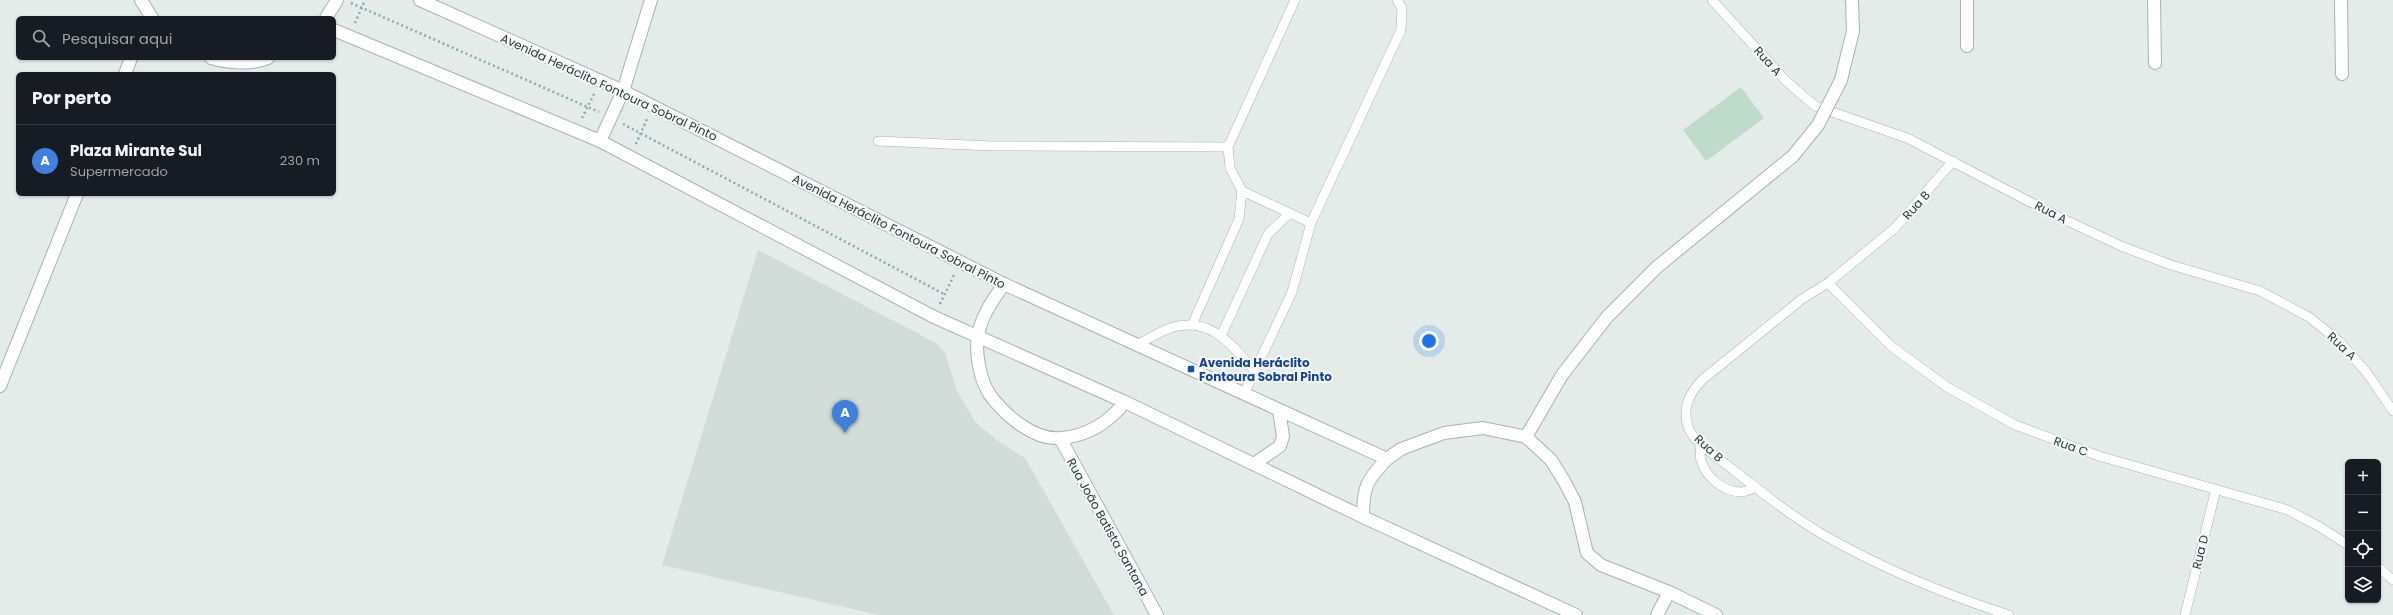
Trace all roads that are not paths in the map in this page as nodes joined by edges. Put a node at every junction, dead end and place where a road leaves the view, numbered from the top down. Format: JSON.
{"nodes":[{"id":1,"x":141,"y":0,"type":"edge"},
{"id":2,"x":336,"y":0,"type":"edge"},
{"id":3,"x":420,"y":0,"type":"edge"},
{"id":4,"x":651,"y":0,"type":"edge"},
{"id":5,"x":1295,"y":0,"type":"edge"},
{"id":6,"x":1398,"y":0,"type":"edge"},
{"id":7,"x":1712,"y":0,"type":"edge"},
{"id":8,"x":1852,"y":0,"type":"edge"},
{"id":9,"x":1967,"y":0,"type":"edge"},
{"id":10,"x":2154,"y":0,"type":"edge"},
{"id":11,"x":2341,"y":0,"type":"edge"},
{"id":12,"x":149,"y":16,"type":"edge"},
{"id":13,"x":327,"y":16,"type":"edge"},
{"id":14,"x":336,"y":31,"type":"edge"},
{"id":15,"x":1967,"y":46,"type":"dead end"},
{"id":16,"x":130,"y":60,"type":"edge"},
{"id":17,"x":219,"y":60,"type":"edge"},
{"id":18,"x":262,"y":60,"type":"edge"},
{"id":19,"x":2155,"y":63,"type":"dead end"},
{"id":20,"x":126,"y":72,"type":"edge"},
{"id":21,"x":2342,"y":74,"type":"dead end"},
{"id":22,"x":623,"y":91,"type":"junction"},
{"id":23,"x":600,"y":141,"type":"junction"},
{"id":24,"x":878,"y":141,"type":"dead end"},
{"id":25,"x":1228,"y":147,"type":"junction"},
{"id":26,"x":1953,"y":161,"type":"junction"},
{"id":27,"x":1242,"y":191,"type":"junction"},
{"id":28,"x":76,"y":196,"type":"edge"},
{"id":29,"x":1290,"y":213,"type":"junction"},
{"id":30,"x":1312,"y":224,"type":"junction"},
{"id":31,"x":1828,"y":283,"type":"junction"},
{"id":32,"x":1004,"y":284,"type":"junction"},
{"id":33,"x":1192,"y":325,"type":"junction"},
{"id":34,"x":978,"y":336,"type":"junction"},
{"id":35,"x":1221,"y":336,"type":"junction"},
{"id":36,"x":1137,"y":345,"type":"junction"},
{"id":37,"x":1256,"y":372,"type":"junction"},
{"id":38,"x":0,"y":386,"type":"edge"},
{"id":39,"x":1244,"y":394,"type":"junction"},
{"id":40,"x":1125,"y":402,"type":"junction"},
{"id":41,"x":1280,"y":410,"type":"junction"},
{"id":42,"x":2393,"y":411,"type":"edge"},
{"id":43,"x":1526,"y":437,"type":"junction"},
{"id":44,"x":1060,"y":438,"type":"junction"},
{"id":45,"x":1701,"y":444,"type":"junction"},
{"id":46,"x":1387,"y":458,"type":"junction"},
{"id":47,"x":1254,"y":464,"type":"junction"},
{"id":48,"x":1756,"y":488,"type":"junction"},
{"id":49,"x":2216,"y":490,"type":"junction"},
{"id":50,"x":1363,"y":517,"type":"junction"},
{"id":51,"x":2345,"y":543,"type":"edge"},
{"id":52,"x":2381,"y":570,"type":"edge"},
{"id":53,"x":2393,"y":580,"type":"edge"},
{"id":54,"x":1669,"y":592,"type":"junction"},
{"id":55,"x":1157,"y":615,"type":"edge"},
{"id":56,"x":1576,"y":615,"type":"edge"},
{"id":57,"x":1657,"y":615,"type":"edge"},
{"id":58,"x":1716,"y":615,"type":"edge"},
{"id":59,"x":2008,"y":615,"type":"edge"},
{"id":60,"x":2185,"y":615,"type":"edge"}],
"edges":[{"from":1,"to":12,"type":"street"},
{"from":2,"to":13,"type":"street"},
{"from":3,"to":22,"type":"street","name":"Avenida Heráclito Fontoura Sobral Pinto"},
{"from":4,"to":22,"type":"street"},
{"from":5,"to":25,"type":"lane"},
{"from":6,"to":30,"type":"lane"},
{"from":7,"to":26,"type":"lane","name":"Rua A"},
{"from":8,"to":43,"type":"street","bridge":true},
{"from":9,"to":15,"type":"street"},
{"from":10,"to":19,"type":"street"},
{"from":11,"to":21,"type":"street"},
{"from":14,"to":23,"type":"street"},
{"from":16,"to":20,"type":"street"},
{"from":17,"to":18,"type":"street"},
{"from":22,"to":23,"type":"street"},
{"from":22,"to":32,"type":"street","name":"Avenida Heráclito Fontoura Sobral Pinto"},
{"from":23,"to":34,"type":"street"},
{"from":24,"to":25,"type":"lane"},
{"from":25,"to":27,"type":"lane"},
{"from":26,"to":31,"type":"lane","name":"Rua B"},
{"from":26,"to":42,"type":"lane","name":"Rua A"},
{"from":27,"to":29,"type":"lane"},
{"from":27,"to":33,"type":"lane"},
{"from":28,"to":38,"type":"street"},
{"from":29,"to":30,"type":"lane"},
{"from":29,"to":35,"type":"lane"},
{"from":30,"to":37,"type":"lane"},
{"from":31,"to":45,"type":"lane","name":"Rua B"},
{"from":31,"to":49,"type":"lane","name":"Rua C"},
{"from":32,"to":34,"type":"street"},
{"from":32,"to":36,"type":"street","name":"Avenida Heráclito Fontoura Sobral Pinto"},
{"from":33,"to":35,"type":"lane"},
{"from":33,"to":36,"type":"lane"},
{"from":34,"to":40,"type":"street"},
{"from":34,"to":44,"type":"street"},
{"from":35,"to":37,"type":"lane"},
{"from":36,"to":39,"type":"street","name":"Avenida Heráclito Fontoura Sobral Pinto"},
{"from":37,"to":39,"type":"lane"},
{"from":39,"to":41,"type":"street","name":"Avenida Heráclito Fontoura Sobral Pinto"},
{"from":40,"to":44,"type":"street"},
{"from":40,"to":47,"type":"street"},
{"from":41,"to":46,"type":"street","name":"Avenida Heráclito Fontoura Sobral Pinto"},
{"from":41,"to":47,"type":"street"},
{"from":43,"to":46,"type":"street"},
{"from":43,"to":54,"type":"street"},
{"from":44,"to":55,"type":"street","name":"Rua João Batista Santana"},
{"from":45,"to":48,"type":"lane","name":"Rua B"},
{"from":45,"to":48,"type":"lane"},
{"from":46,"to":50,"type":"street"},
{"from":47,"to":50,"type":"street"},
{"from":48,"to":59,"type":"lane","name":"Rua B"},
{"from":49,"to":51,"type":"lane","name":"Rua C"},
{"from":49,"to":60,"type":"lane","name":"Rua D"},
{"from":50,"to":56,"type":"street"},
{"from":52,"to":53,"type":"lane"},
{"from":54,"to":57,"type":"street"},
{"from":54,"to":58,"type":"street"}]}
